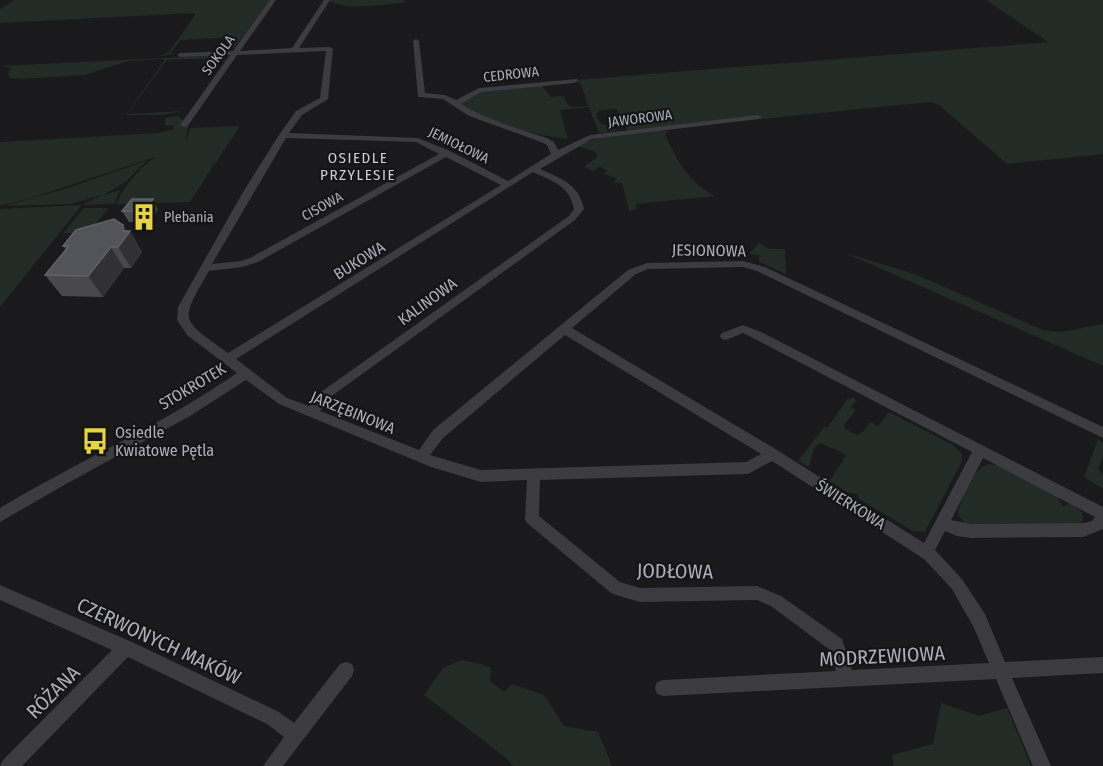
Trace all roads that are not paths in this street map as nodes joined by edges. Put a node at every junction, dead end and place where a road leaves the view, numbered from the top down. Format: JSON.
{"nodes":[{"id":1,"x":273,"y":0,"type":"edge"},
{"id":2,"x":327,"y":0,"type":"edge"},
{"id":3,"x":416,"y":41,"type":"dead end"},
{"id":4,"x":294,"y":51,"type":"junction"},
{"id":5,"x":235,"y":54,"type":"junction"},
{"id":6,"x":180,"y":55,"type":"dead end"},
{"id":7,"x":574,"y":81,"type":"dead end"},
{"id":8,"x":455,"y":104,"type":"junction"},
{"id":9,"x":758,"y":117,"type":"dead end"},
{"id":10,"x":184,"y":125,"type":"dead end"},
{"id":11,"x":284,"y":135,"type":"junction"},
{"id":12,"x":447,"y":153,"type":"junction"},
{"id":13,"x":556,"y":155,"type":"junction"},
{"id":14,"x":533,"y":170,"type":"junction"},
{"id":15,"x":508,"y":185,"type":"junction"},
{"id":16,"x":206,"y":268,"type":"junction"},
{"id":17,"x":564,"y":329,"type":"junction"},
{"id":18,"x":726,"y":336,"type":"dead end"},
{"id":19,"x":226,"y":360,"type":"junction"},
{"id":20,"x":245,"y":374,"type":"junction"},
{"id":21,"x":311,"y":413,"type":"junction"},
{"id":22,"x":1103,"y":433,"type":"edge"},
{"id":23,"x":980,"y":450,"type":"junction"},
{"id":24,"x":772,"y":454,"type":"junction"},
{"id":25,"x":421,"y":458,"type":"junction"},
{"id":26,"x":534,"y":474,"type":"junction"},
{"id":27,"x":0,"y":516,"type":"edge"},
{"id":28,"x":1103,"y":516,"type":"edge"},
{"id":29,"x":942,"y":523,"type":"junction"},
{"id":30,"x":927,"y":552,"type":"junction"},
{"id":31,"x":0,"y":591,"type":"edge"},
{"id":32,"x":126,"y":648,"type":"junction"},
{"id":33,"x":1103,"y":665,"type":"edge"},
{"id":34,"x":346,"y":670,"type":"dead end"},
{"id":35,"x":1000,"y":672,"type":"junction"},
{"id":36,"x":848,"y":679,"type":"junction"},
{"id":37,"x":663,"y":687,"type":"dead end"},
{"id":38,"x":296,"y":735,"type":"junction"},
{"id":39,"x":9,"y":766,"type":"edge"},
{"id":40,"x":272,"y":766,"type":"edge"},
{"id":41,"x":1042,"y":766,"type":"edge"}],
"edges":[{"from":1,"to":5,"type":"street","name":"SOKOLA"},
{"from":2,"to":4,"type":"street"},
{"from":3,"to":8,"type":"street"},
{"from":4,"to":5,"type":"street"},
{"from":4,"to":11,"type":"street","name":"JARZĘBINOWA"},
{"from":5,"to":6,"type":"street"},
{"from":5,"to":10,"type":"street","name":"SOKOLA"},
{"from":7,"to":8,"type":"street","name":"CEDROWA"},
{"from":8,"to":13,"type":"street"},
{"from":9,"to":13,"type":"street","name":"JAWOROWA"},
{"from":11,"to":12,"type":"street","name":"JEMIOŁOWA"},
{"from":11,"to":16,"type":"street","name":"JARZĘBINOWA"},
{"from":12,"to":15,"type":"street","name":"JEMIOŁOWA"},
{"from":12,"to":16,"type":"street","name":"CISOWA"},
{"from":13,"to":14,"type":"street","name":"JAWOROWA"},
{"from":14,"to":15,"type":"street"},
{"from":14,"to":21,"type":"street","name":"KALINOWA"},
{"from":15,"to":19,"type":"street","name":"BUKOWA"},
{"from":16,"to":19,"type":"street","name":"JARZĘBINOWA"},
{"from":17,"to":22,"type":"street","name":"JESIONOWA"},
{"from":17,"to":24,"type":"street","name":"ŚWIERKOWA"},
{"from":17,"to":25,"type":"street","name":"JESIONOWA"},
{"from":18,"to":23,"type":"street"},
{"from":19,"to":20,"type":"street","name":"JARZĘBINOWA"},
{"from":20,"to":21,"type":"street","name":"JARZĘBINOWA"},
{"from":20,"to":27,"type":"street","name":"STOKROTEK"},
{"from":21,"to":25,"type":"street","name":"JARZĘBINOWA"},
{"from":23,"to":28,"type":"street"},
{"from":23,"to":29,"type":"street"},
{"from":24,"to":26,"type":"street","name":"JARZĘBINOWA"},
{"from":24,"to":30,"type":"street","name":"ŚWIERKOWA"},
{"from":25,"to":26,"type":"street","name":"JARZĘBINOWA"},
{"from":26,"to":36,"type":"street","name":"JODŁOWA"},
{"from":28,"to":29,"type":"street"},
{"from":29,"to":30,"type":"street"},
{"from":30,"to":35,"type":"street","name":"ŚWIERKOWA"},
{"from":31,"to":32,"type":"street","name":"CZERWONYCH MAKÓW"},
{"from":32,"to":38,"type":"street","name":"CZERWONYCH MAKÓW"},
{"from":32,"to":39,"type":"street","name":"RÓŻANA"},
{"from":33,"to":35,"type":"street","name":"MODRZEWIOWA"},
{"from":34,"to":38,"type":"street"},
{"from":35,"to":36,"type":"street","name":"MODRZEWIOWA"},
{"from":35,"to":41,"type":"street","name":"ŚWIERKOWA"},
{"from":36,"to":37,"type":"street","name":"MODRZEWIOWA"},
{"from":38,"to":40,"type":"street"}]}
